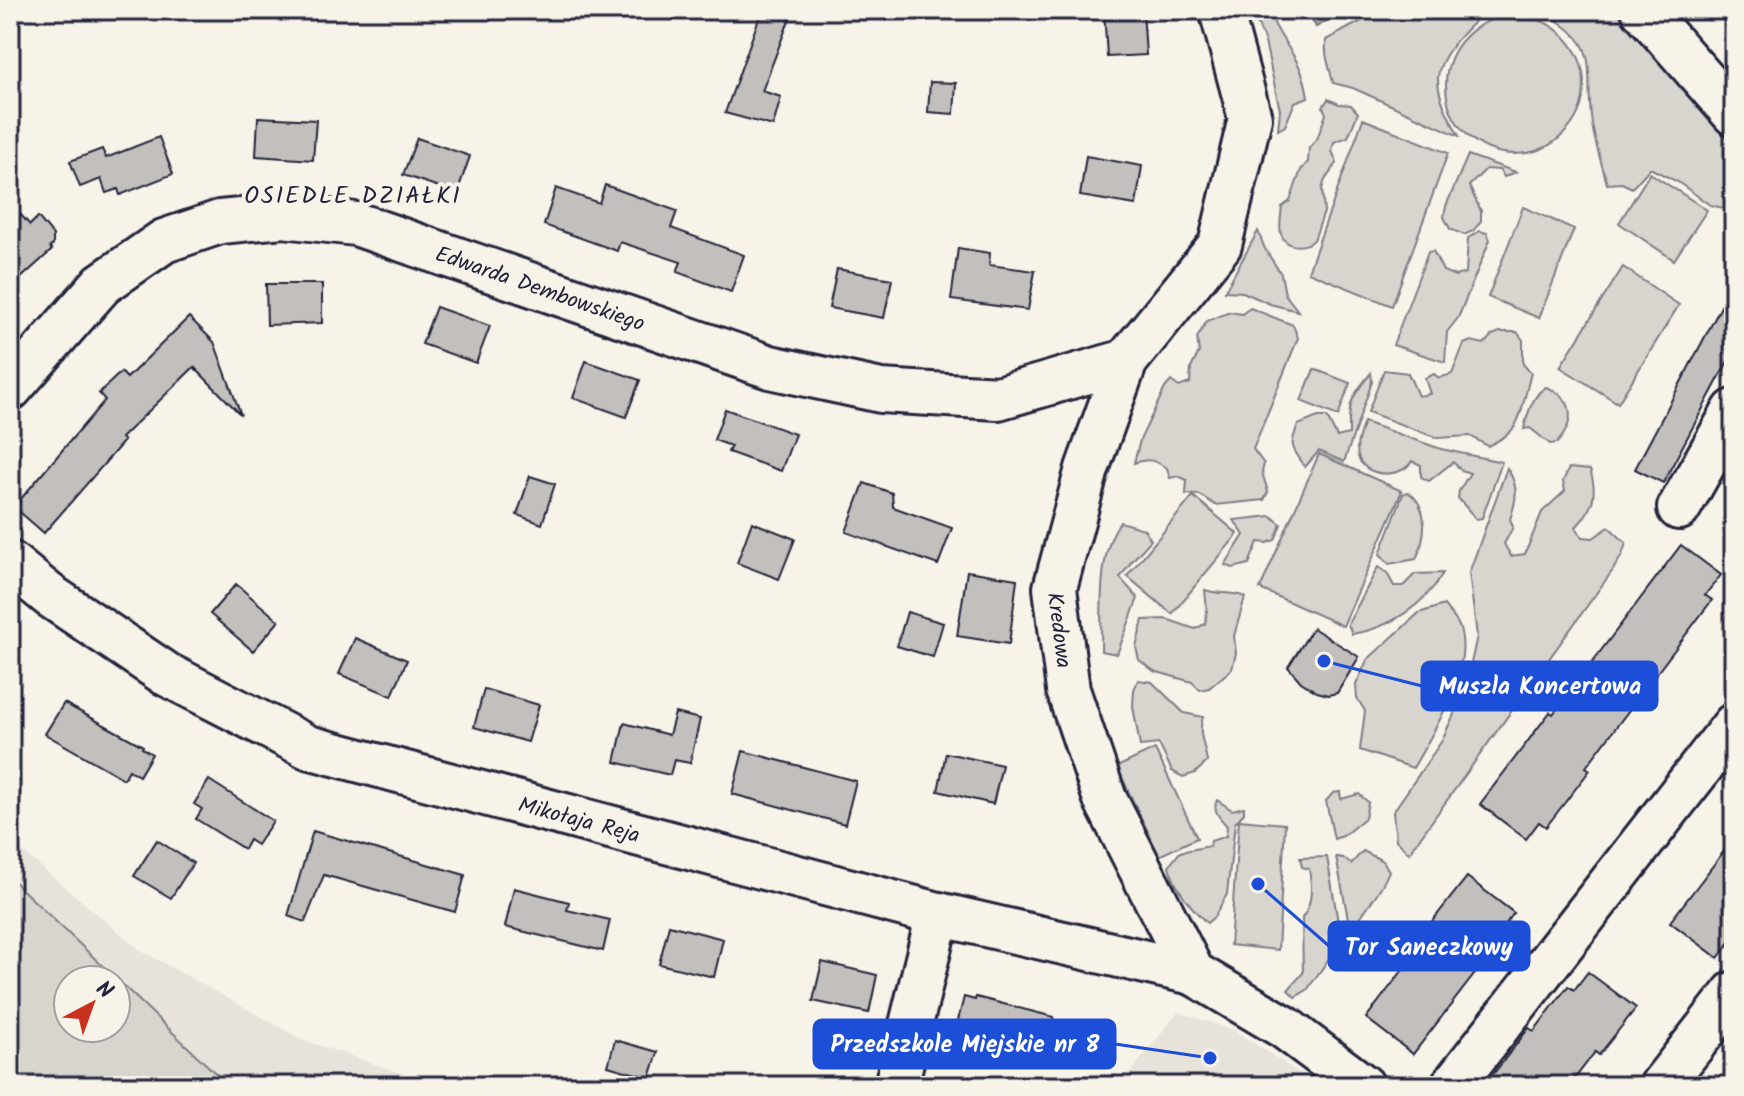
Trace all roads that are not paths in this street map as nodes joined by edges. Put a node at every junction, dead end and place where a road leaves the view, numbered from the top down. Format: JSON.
{"nodes":[{"id":1,"x":1221,"y":10,"type":"edge"},
{"id":2,"x":1643,"y":10,"type":"edge"},
{"id":3,"x":1734,"y":114,"type":"edge"},
{"id":4,"x":1126,"y":361,"type":"junction"},
{"id":5,"x":10,"y":389,"type":"edge"},
{"id":6,"x":1734,"y":411,"type":"edge"},
{"id":7,"x":1679,"y":508,"type":"dead end"},
{"id":8,"x":10,"y":563,"type":"edge"},
{"id":9,"x":1734,"y":725,"type":"edge"},
{"id":10,"x":938,"y":914,"type":"junction"},
{"id":11,"x":1193,"y":973,"type":"junction"},
{"id":12,"x":1734,"y":993,"type":"edge"},
{"id":13,"x":896,"y":1086,"type":"edge"},
{"id":14,"x":1363,"y":1086,"type":"edge"},
{"id":15,"x":1452,"y":1086,"type":"edge"},
{"id":16,"x":1661,"y":1086,"type":"edge"}],
"edges":[{"from":1,"to":4,"type":"street","name":"Kredowa"},
{"from":2,"to":3,"type":"street"},
{"from":4,"to":5,"type":"street","name":"Edwarda Dembowskiego"},
{"from":4,"to":11,"type":"street","name":"Kredowa"},
{"from":6,"to":7,"type":"street"},
{"from":8,"to":10,"type":"street","name":"Mikołaja Reja"},
{"from":9,"to":15,"type":"street"},
{"from":10,"to":11,"type":"street","name":"Mikołaja Reja"},
{"from":10,"to":13,"type":"street"},
{"from":11,"to":14,"type":"street"},
{"from":12,"to":16,"type":"street"}]}
